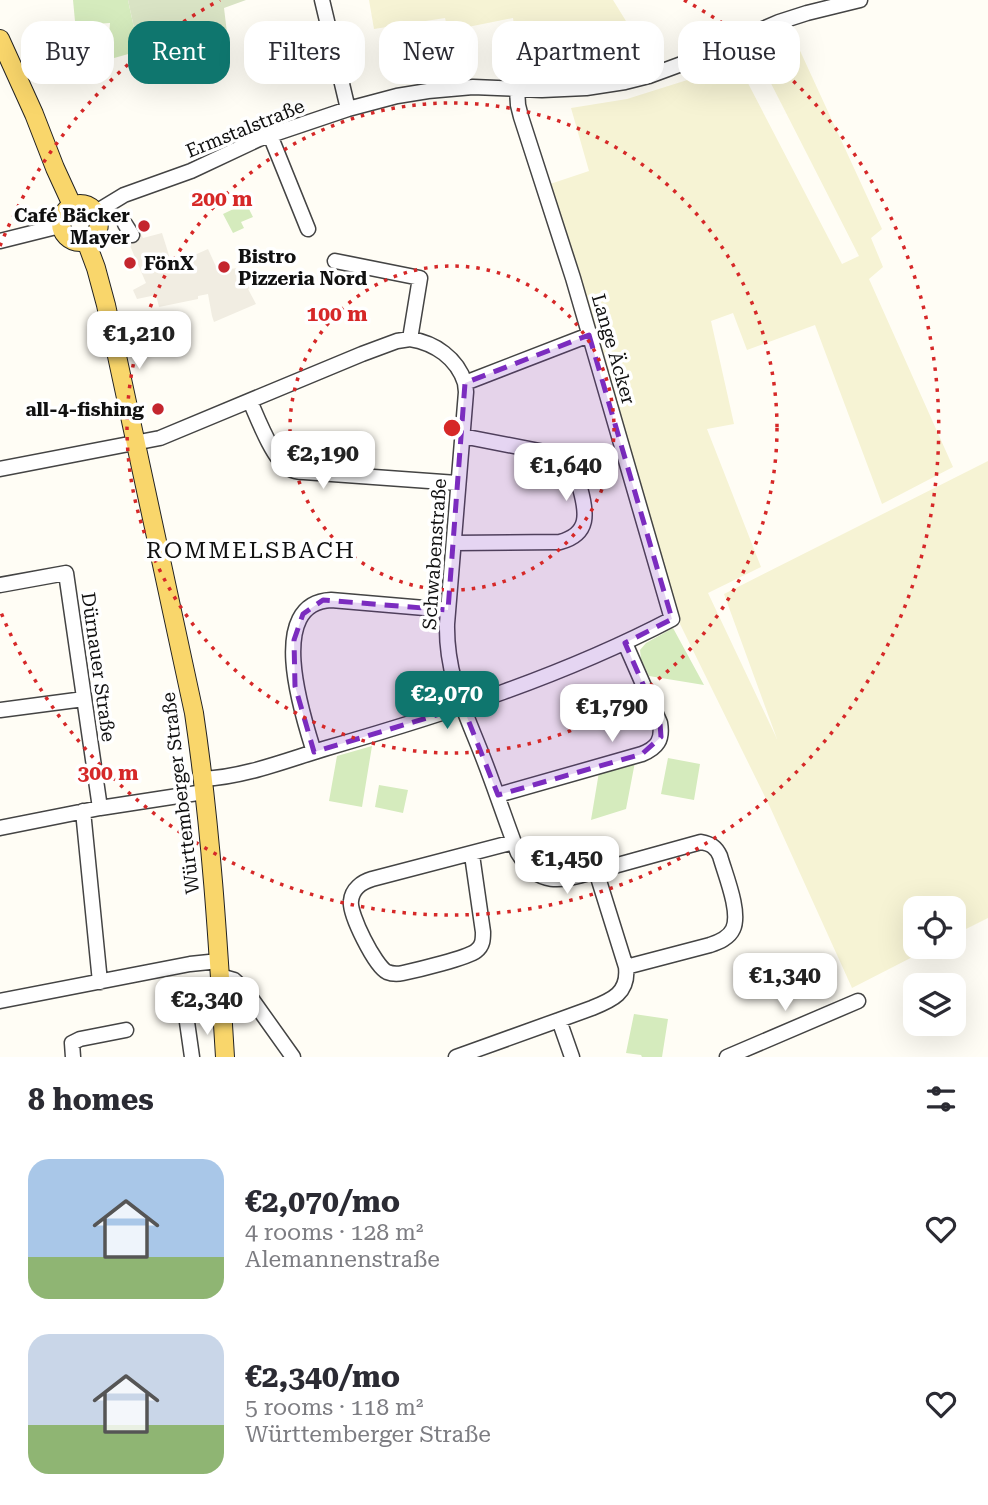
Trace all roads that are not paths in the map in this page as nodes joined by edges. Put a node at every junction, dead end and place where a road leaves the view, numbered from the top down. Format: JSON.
{"nodes":[{"id":1,"x":321,"y":0,"type":"edge"},
{"id":2,"x":860,"y":0,"type":"edge"},
{"id":3,"x":0,"y":39,"type":"edge"},
{"id":4,"x":517,"y":89,"type":"junction"},
{"id":5,"x":348,"y":109,"type":"junction"},
{"id":6,"x":270,"y":135,"type":"junction"},
{"id":7,"x":72,"y":205,"type":"junction"},
{"id":8,"x":96,"y":212,"type":"junction"},
{"id":9,"x":60,"y":226,"type":"junction"},
{"id":10,"x":308,"y":229,"type":"dead end"},
{"id":11,"x":0,"y":241,"type":"edge"},
{"id":12,"x":86,"y":241,"type":"junction"},
{"id":13,"x":335,"y":261,"type":"dead end"},
{"id":14,"x":589,"y":335,"type":"junction"},
{"id":15,"x":410,"y":339,"type":"junction"},
{"id":16,"x":465,"y":383,"type":"junction"},
{"id":17,"x":250,"y":401,"type":"junction"},
{"id":18,"x":462,"y":436,"type":"junction"},
{"id":19,"x":135,"y":444,"type":"junction"},
{"id":20,"x":0,"y":469,"type":"edge"},
{"id":21,"x":457,"y":483,"type":"junction"},
{"id":22,"x":454,"y":543,"type":"junction"},
{"id":23,"x":0,"y":585,"type":"edge"},
{"id":24,"x":448,"y":610,"type":"junction"},
{"id":25,"x":625,"y":643,"type":"junction"},
{"id":26,"x":84,"y":699,"type":"junction"},
{"id":27,"x":463,"y":707,"type":"junction"},
{"id":28,"x":0,"y":710,"type":"edge"},
{"id":29,"x":314,"y":752,"type":"junction"},
{"id":30,"x":203,"y":785,"type":"junction"},
{"id":31,"x":498,"y":795,"type":"junction"},
{"id":32,"x":100,"y":808,"type":"junction"},
{"id":33,"x":83,"y":811,"type":"junction"},
{"id":34,"x":0,"y":828,"type":"edge"},
{"id":35,"x":514,"y":842,"type":"junction"},
{"id":36,"x":472,"y":855,"type":"junction"},
{"id":37,"x":596,"y":871,"type":"junction"},
{"id":38,"x":626,"y":967,"type":"junction"},
{"id":39,"x":219,"y":969,"type":"junction"},
{"id":40,"x":100,"y":982,"type":"junction"},
{"id":41,"x":0,"y":1001,"type":"edge"},
{"id":42,"x":858,"y":1001,"type":"dead end"},
{"id":43,"x":559,"y":1020,"type":"junction"},
{"id":44,"x":187,"y":1022,"type":"dead end"},
{"id":45,"x":126,"y":1030,"type":"dead end"},
{"id":46,"x":735,"y":1055,"type":"edge"},
{"id":47,"x":73,"y":1057,"type":"edge"},
{"id":48,"x":192,"y":1057,"type":"edge"},
{"id":49,"x":225,"y":1057,"type":"edge"},
{"id":50,"x":293,"y":1057,"type":"edge"},
{"id":51,"x":456,"y":1057,"type":"edge"},
{"id":52,"x":572,"y":1057,"type":"edge"}],
"edges":[{"from":1,"to":5,"type":"street"},
{"from":2,"to":4,"type":"street","name":"Ermstalstraße"},
{"from":3,"to":7,"type":"main road"},
{"from":4,"to":5,"type":"street","name":"Ermstalstraße"},
{"from":4,"to":14,"type":"street","name":"Lange Äcker"},
{"from":5,"to":6,"type":"street","name":"Ermstalstraße"},
{"from":6,"to":8,"type":"street","name":"Ermstalstraße"},
{"from":6,"to":10,"type":"street"},
{"from":7,"to":8,"type":"main road"},
{"from":7,"to":9,"type":"main road"},
{"from":8,"to":12,"type":"main road"},
{"from":9,"to":11,"type":"street"},
{"from":9,"to":12,"type":"main road"},
{"from":12,"to":19,"type":"main road","name":"Württemberger Straße"},
{"from":13,"to":15,"type":"street"},
{"from":14,"to":16,"type":"street"},
{"from":14,"to":25,"type":"street","name":"Lange Äcker"},
{"from":15,"to":16,"type":"street"},
{"from":15,"to":17,"type":"street"},
{"from":16,"to":18,"type":"street","name":"Schwabenstraße"},
{"from":17,"to":19,"type":"street"},
{"from":17,"to":21,"type":"street"},
{"from":18,"to":21,"type":"street","name":"Schwabenstraße"},
{"from":18,"to":22,"type":"street"},
{"from":19,"to":20,"type":"street"},
{"from":19,"to":30,"type":"main road","name":"Württemberger Straße"},
{"from":21,"to":22,"type":"street","name":"Schwabenstraße"},
{"from":22,"to":24,"type":"street","name":"Schwabenstraße"},
{"from":23,"to":26,"type":"street","name":"Dürnauer Straße"},
{"from":24,"to":27,"type":"street","name":"Schwabenstraße"},
{"from":24,"to":29,"type":"street"},
{"from":25,"to":27,"type":"street"},
{"from":25,"to":31,"type":"street"},
{"from":26,"to":28,"type":"street"},
{"from":26,"to":32,"type":"street","name":"Dürnauer Straße"},
{"from":27,"to":29,"type":"street"},
{"from":27,"to":31,"type":"street","name":"Schwabenstraße"},
{"from":29,"to":30,"type":"street"},
{"from":30,"to":32,"type":"street"},
{"from":30,"to":39,"type":"main road","name":"Württemberger Straße"},
{"from":31,"to":35,"type":"street","name":"Schwabenstraße"},
{"from":32,"to":33,"type":"street"},
{"from":33,"to":34,"type":"street"},
{"from":33,"to":40,"type":"street"},
{"from":35,"to":36,"type":"street"},
{"from":35,"to":37,"type":"street","name":"Schwabenstraße"},
{"from":36,"to":36,"type":"street"},
{"from":37,"to":38,"type":"street"},
{"from":37,"to":38,"type":"street"},
{"from":38,"to":43,"type":"street"},
{"from":39,"to":40,"type":"street"},
{"from":39,"to":49,"type":"main road","name":"Württemberger Straße"},
{"from":39,"to":50,"type":"street"},
{"from":40,"to":41,"type":"street"},
{"from":42,"to":46,"type":"street"},
{"from":43,"to":51,"type":"street"},
{"from":43,"to":52,"type":"street"},
{"from":44,"to":48,"type":"street"},
{"from":45,"to":47,"type":"street"}]}
